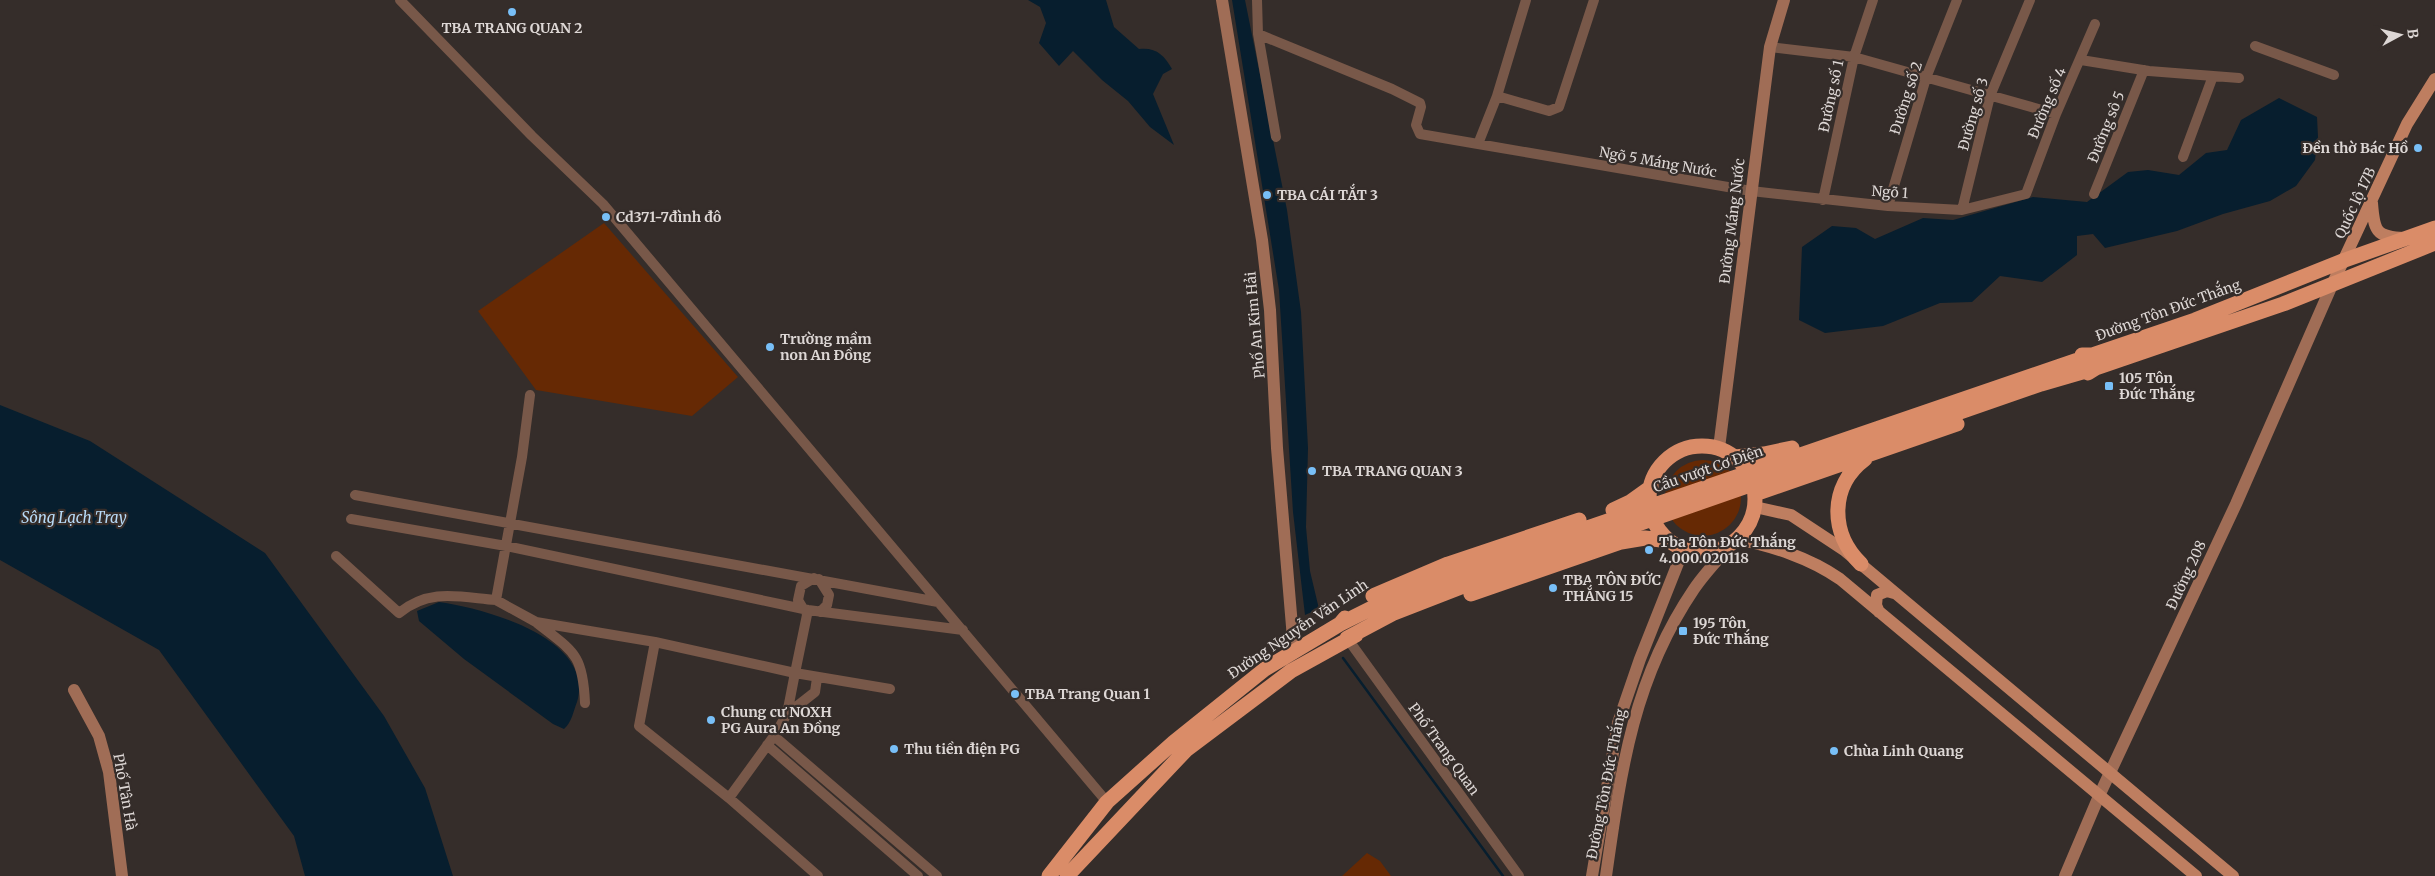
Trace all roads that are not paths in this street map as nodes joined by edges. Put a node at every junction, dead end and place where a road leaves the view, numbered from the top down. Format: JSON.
{"nodes":[{"id":1,"x":400,"y":0,"type":"edge"},
{"id":2,"x":1222,"y":0,"type":"edge"},
{"id":3,"x":1257,"y":0,"type":"edge"},
{"id":4,"x":1526,"y":0,"type":"edge"},
{"id":5,"x":1594,"y":0,"type":"edge"},
{"id":6,"x":1784,"y":0,"type":"edge"},
{"id":7,"x":1873,"y":0,"type":"edge"},
{"id":8,"x":1957,"y":0,"type":"edge"},
{"id":9,"x":2030,"y":0,"type":"edge"},
{"id":10,"x":2095,"y":24,"type":"dead end"},
{"id":11,"x":1258,"y":34,"type":"junction"},
{"id":12,"x":2255,"y":46,"type":"dead end"},
{"id":13,"x":1770,"y":47,"type":"junction"},
{"id":14,"x":1854,"y":57,"type":"junction"},
{"id":15,"x":2081,"y":60,"type":"junction"},
{"id":16,"x":2144,"y":70,"type":"junction"},
{"id":17,"x":2334,"y":75,"type":"dead end"},
{"id":18,"x":2213,"y":76,"type":"junction"},
{"id":19,"x":1926,"y":78,"type":"junction"},
{"id":20,"x":2240,"y":78,"type":"dead end"},
{"id":21,"x":2435,"y":79,"type":"edge"},
{"id":22,"x":1497,"y":96,"type":"junction"},
{"id":23,"x":1990,"y":96,"type":"junction"},
{"id":24,"x":2056,"y":114,"type":"junction"},
{"id":25,"x":1276,"y":137,"type":"dead end"},
{"id":26,"x":1478,"y":144,"type":"junction"},
{"id":27,"x":2183,"y":157,"type":"dead end"},
{"id":28,"x":1751,"y":191,"type":"junction"},
{"id":29,"x":2026,"y":194,"type":"joint"},
{"id":30,"x":2094,"y":194,"type":"dead end"},
{"id":31,"x":1823,"y":200,"type":"junction"},
{"id":32,"x":2372,"y":203,"type":"junction"},
{"id":33,"x":1888,"y":206,"type":"junction"},
{"id":34,"x":1962,"y":210,"type":"junction"},
{"id":35,"x":2435,"y":228,"type":"edge"},
{"id":36,"x":2406,"y":238,"type":"junction"},
{"id":37,"x":2435,"y":243,"type":"edge"},
{"id":38,"x":2345,"y":260,"type":"junction"},
{"id":39,"x":2332,"y":285,"type":"junction"},
{"id":40,"x":2094,"y":361,"type":"junction"},
{"id":41,"x":530,"y":395,"type":"dead end"},
{"id":42,"x":1719,"y":448,"type":"junction"},
{"id":43,"x":1872,"y":455,"type":"junction"},
{"id":44,"x":1735,"y":457,"type":"junction"},
{"id":45,"x":1651,"y":487,"type":"junction"},
{"id":46,"x":355,"y":494,"type":"dead end"},
{"id":47,"x":1755,"y":500,"type":"junction"},
{"id":48,"x":351,"y":519,"type":"dead end"},
{"id":49,"x":509,"y":521,"type":"junction"},
{"id":50,"x":1670,"y":541,"type":"junction"},
{"id":51,"x":1734,"y":542,"type":"junction"},
{"id":52,"x":506,"y":546,"type":"junction"},
{"id":53,"x":1684,"y":548,"type":"junction"},
{"id":54,"x":336,"y":556,"type":"dead end"},
{"id":55,"x":1861,"y":564,"type":"junction"},
{"id":56,"x":817,"y":578,"type":"junction"},
{"id":57,"x":1894,"y":593,"type":"junction"},
{"id":58,"x":496,"y":600,"type":"junction"},
{"id":59,"x":938,"y":602,"type":"junction"},
{"id":60,"x":1391,"y":606,"type":"junction"},
{"id":61,"x":806,"y":610,"type":"junction"},
{"id":62,"x":820,"y":612,"type":"junction"},
{"id":63,"x":1879,"y":612,"type":"junction"},
{"id":64,"x":536,"y":622,"type":"junction"},
{"id":65,"x":1340,"y":624,"type":"junction"},
{"id":66,"x":963,"y":630,"type":"junction"},
{"id":67,"x":1347,"y":638,"type":"junction"},
{"id":68,"x":656,"y":642,"type":"junction"},
{"id":69,"x":1294,"y":650,"type":"junction"},
{"id":70,"x":795,"y":672,"type":"junction"},
{"id":71,"x":817,"y":678,"type":"junction"},
{"id":72,"x":890,"y":689,"type":"dead end"},
{"id":73,"x":74,"y":690,"type":"dead end"},
{"id":74,"x":585,"y":703,"type":"dead end"},
{"id":75,"x":787,"y":714,"type":"junction"},
{"id":76,"x":774,"y":736,"type":"junction"},
{"id":77,"x":767,"y":745,"type":"junction"},
{"id":78,"x":2111,"y":772,"type":"junction"},
{"id":79,"x":2099,"y":796,"type":"junction"},
{"id":80,"x":729,"y":798,"type":"junction"},
{"id":81,"x":1107,"y":802,"type":"junction"},
{"id":82,"x":122,"y":876,"type":"edge"},
{"id":83,"x":818,"y":876,"type":"edge"},
{"id":84,"x":918,"y":876,"type":"edge"},
{"id":85,"x":937,"y":876,"type":"edge"},
{"id":86,"x":1049,"y":876,"type":"edge"},
{"id":87,"x":1067,"y":876,"type":"edge"},
{"id":88,"x":1519,"y":876,"type":"edge"},
{"id":89,"x":1592,"y":876,"type":"edge"},
{"id":90,"x":1606,"y":876,"type":"edge"},
{"id":91,"x":2065,"y":876,"type":"edge"},
{"id":92,"x":2196,"y":876,"type":"edge"},
{"id":93,"x":2233,"y":876,"type":"edge"}],
"edges":[{"from":1,"to":59,"type":"street"},
{"from":2,"to":69,"type":"street","name":"Phố An Kim Hải"},
{"from":3,"to":11,"type":"street"},
{"from":4,"to":22,"type":"street"},
{"from":5,"to":22,"type":"street"},
{"from":6,"to":13,"type":"street","name":"Đường Máng Nước"},
{"from":7,"to":14,"type":"street","name":"Đường số 1"},
{"from":8,"to":19,"type":"street","name":"Đường số 2"},
{"from":9,"to":23,"type":"street","name":"Đường số 3"},
{"from":10,"to":15,"type":"street","name":"Đường số 4"},
{"from":11,"to":25,"type":"street"},
{"from":11,"to":26,"type":"street","name":"Ngõ 5 Máng Nước"},
{"from":12,"to":17,"type":"street"},
{"from":13,"to":14,"type":"street"},
{"from":13,"to":28,"type":"street","name":"Đường Máng Nước"},
{"from":14,"to":19,"type":"street"},
{"from":14,"to":31,"type":"street","name":"Đường số 1"},
{"from":15,"to":16,"type":"street"},
{"from":15,"to":24,"type":"street","name":"Đường số 4"},
{"from":16,"to":18,"type":"street"},
{"from":16,"to":30,"type":"street","name":"Đường sô 5"},
{"from":18,"to":20,"type":"street"},
{"from":18,"to":27,"type":"street"},
{"from":19,"to":23,"type":"street"},
{"from":19,"to":33,"type":"street","name":"Đường số 2"},
{"from":21,"to":32,"type":"main road","name":"Quốc lộ 17B"},
{"from":22,"to":26,"type":"street"},
{"from":23,"to":24,"type":"street"},
{"from":23,"to":34,"type":"street","name":"Đường số 3"},
{"from":24,"to":29,"type":"street","name":"Đường số 4"},
{"from":26,"to":28,"type":"street","name":"Ngõ 5 Máng Nước"},
{"from":28,"to":31,"type":"street","name":"Ngõ 1"},
{"from":28,"to":42,"type":"street","name":"Đường Máng Nước"},
{"from":29,"to":34,"type":"street","name":"Ngõ 1"},
{"from":31,"to":33,"type":"street","name":"Ngõ 1"},
{"from":32,"to":36,"type":"main road"},
{"from":32,"to":38,"type":"main road","name":"Quốc lộ 17B"},
{"from":33,"to":34,"type":"street","name":"Ngõ 1"},
{"from":35,"to":36,"type":"highway","name":"Đường Tôn Đức Thắng"},
{"from":36,"to":38,"type":"highway","name":"Đường Tôn Đức Thắng"},
{"from":37,"to":39,"type":"highway","name":"Đường Tôn Đức Thắng"},
{"from":38,"to":39,"type":"main road","name":"Quốc lộ 17B"},
{"from":38,"to":40,"type":"highway","name":"Đường Tôn Đức Thắng"},
{"from":39,"to":40,"type":"highway","name":"Đường Tôn Đức Thắng"},
{"from":39,"to":78,"type":"street","name":"Đường 208"},
{"from":40,"to":43,"type":"highway","name":"Đường Tôn Đức Thắng"},
{"from":40,"to":44,"type":"highway","name":"Đường Tôn Đức Thắng"},
{"from":40,"to":60,"type":"highway","name":"Cầu vượt Cơ Điện"},
{"from":41,"to":49,"type":"street"},
{"from":42,"to":44,"type":"highway"},
{"from":42,"to":45,"type":"highway"},
{"from":43,"to":47,"type":"highway","name":"Đường Tôn Đức Thắng"},
{"from":43,"to":55,"type":"highway"},
{"from":44,"to":47,"type":"highway"},
{"from":45,"to":50,"type":"highway"},
{"from":45,"to":65,"type":"highway","name":"Đường Nguyễn Văn Linh"},
{"from":46,"to":49,"type":"street"},
{"from":47,"to":51,"type":"highway"},
{"from":47,"to":55,"type":"main road"},
{"from":48,"to":52,"type":"street"},
{"from":49,"to":52,"type":"street"},
{"from":49,"to":56,"type":"street"},
{"from":50,"to":53,"type":"highway"},
{"from":50,"to":67,"type":"highway"},
{"from":51,"to":53,"type":"highway"},
{"from":51,"to":63,"type":"main road"},
{"from":51,"to":90,"type":"street","name":"Đường Tôn Đức Thắng"},
{"from":52,"to":58,"type":"street"},
{"from":52,"to":61,"type":"street"},
{"from":53,"to":89,"type":"street","name":"Đường Tôn Đức Thắng"},
{"from":54,"to":58,"type":"street"},
{"from":55,"to":57,"type":"main road"},
{"from":56,"to":59,"type":"street"},
{"from":56,"to":61,"type":"street"},
{"from":56,"to":62,"type":"street"},
{"from":57,"to":63,"type":"main road"},
{"from":57,"to":78,"type":"main road"},
{"from":58,"to":64,"type":"street"},
{"from":59,"to":66,"type":"street"},
{"from":60,"to":65,"type":"highway","name":"Cầu vượt Cơ Điện"},
{"from":60,"to":67,"type":"highway","name":"Cầu vượt Cơ Điện"},
{"from":61,"to":62,"type":"street"},
{"from":61,"to":70,"type":"street"},
{"from":62,"to":66,"type":"street"},
{"from":63,"to":79,"type":"main road"},
{"from":64,"to":68,"type":"street"},
{"from":64,"to":74,"type":"street"},
{"from":65,"to":69,"type":"highway","name":"Đường Nguyễn Văn Linh"},
{"from":66,"to":81,"type":"street"},
{"from":67,"to":87,"type":"highway"},
{"from":67,"to":88,"type":"street","name":"Phố Trang Quan"},
{"from":68,"to":70,"type":"street"},
{"from":68,"to":80,"type":"street"},
{"from":69,"to":81,"type":"highway","name":"Đường Nguyễn Văn Linh"},
{"from":70,"to":71,"type":"street"},
{"from":70,"to":75,"type":"street"},
{"from":71,"to":72,"type":"street"},
{"from":71,"to":75,"type":"street"},
{"from":73,"to":82,"type":"street","name":"Phố Tân Hà"},
{"from":75,"to":76,"type":"street"},
{"from":76,"to":77,"type":"street"},
{"from":76,"to":85,"type":"street"},
{"from":77,"to":80,"type":"street"},
{"from":77,"to":84,"type":"street"},
{"from":78,"to":79,"type":"street","name":"Đường 208"},
{"from":78,"to":93,"type":"main road"},
{"from":79,"to":91,"type":"street","name":"Đường 208"},
{"from":79,"to":92,"type":"main road"},
{"from":80,"to":83,"type":"street"},
{"from":81,"to":86,"type":"highway","name":"Đường Nguyễn Văn Linh"}]}
